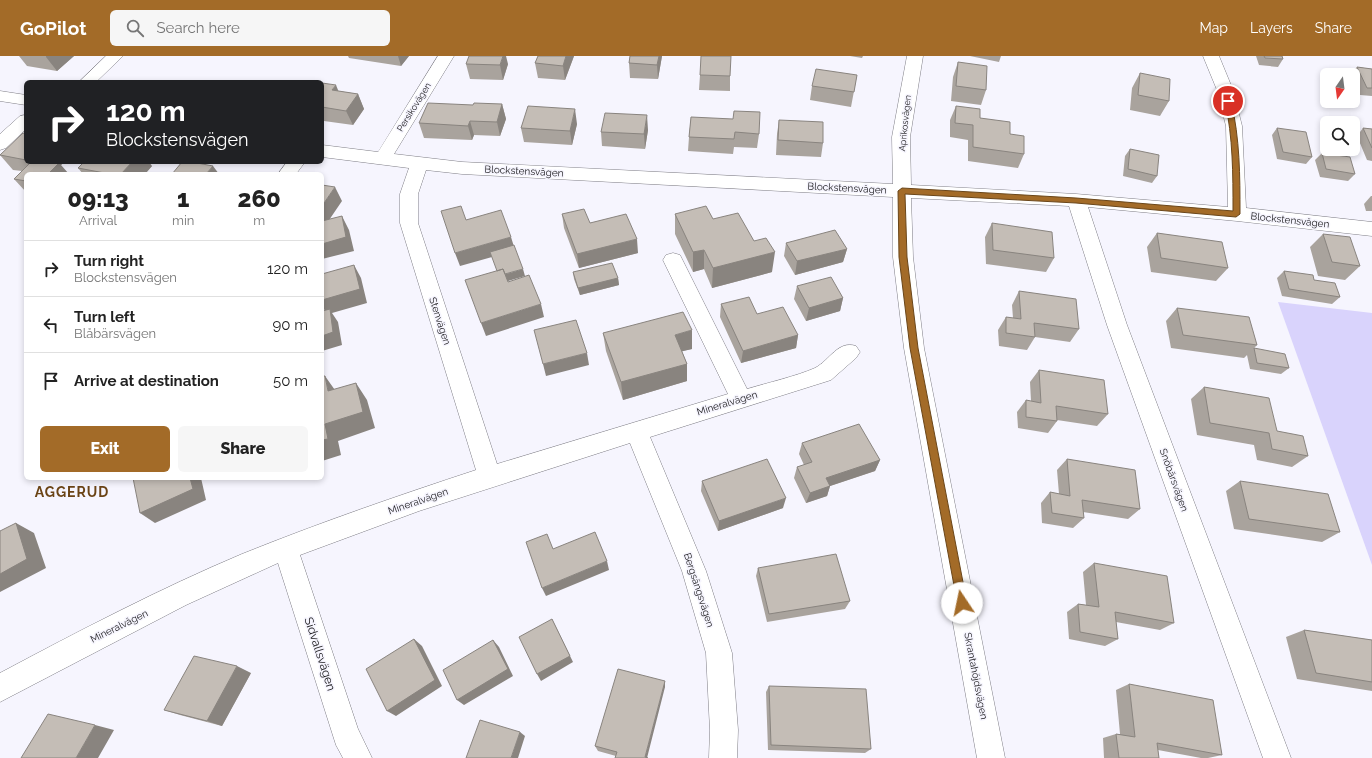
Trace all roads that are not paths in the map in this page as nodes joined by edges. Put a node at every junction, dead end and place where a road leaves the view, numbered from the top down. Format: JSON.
{"nodes":[{"id":1,"x":115,"y":56,"type":"edge"},
{"id":2,"x":446,"y":56,"type":"edge"},
{"id":3,"x":915,"y":56,"type":"edge"},
{"id":4,"x":1211,"y":56,"type":"edge"},
{"id":5,"x":89,"y":80,"type":"edge"},
{"id":6,"x":0,"y":96,"type":"edge"},
{"id":7,"x":24,"y":100,"type":"edge"},
{"id":8,"x":24,"y":122,"type":"edge"},
{"id":9,"x":0,"y":144,"type":"edge"},
{"id":10,"x":324,"y":151,"type":"edge"},
{"id":11,"x":382,"y":159,"type":"junction"},
{"id":12,"x":418,"y":164,"type":"junction"},
{"id":13,"x":902,"y":191,"type":"junction"},
{"id":14,"x":1076,"y":200,"type":"junction"},
{"id":15,"x":1236,"y":214,"type":"junction"},
{"id":16,"x":1372,"y":229,"type":"edge"},
{"id":17,"x":673,"y":260,"type":"dead end"},
{"id":18,"x":849,"y":352,"type":"dead end"},
{"id":19,"x":741,"y":399,"type":"junction"},
{"id":20,"x":636,"y":431,"type":"junction"},
{"id":21,"x":490,"y":477,"type":"junction"},
{"id":22,"x":286,"y":549,"type":"junction"},
{"id":23,"x":0,"y":688,"type":"edge"},
{"id":24,"x":358,"y":758,"type":"edge"},
{"id":25,"x":723,"y":758,"type":"edge"},
{"id":26,"x":991,"y":758,"type":"edge"},
{"id":27,"x":1277,"y":758,"type":"edge"}],
"edges":[{"from":1,"to":5,"type":"street"},
{"from":2,"to":11,"type":"street","name":"Persikovägen"},
{"from":3,"to":13,"type":"street","name":"Aprikosvägen"},
{"from":4,"to":15,"type":"street"},
{"from":6,"to":7,"type":"street"},
{"from":8,"to":9,"type":"street"},
{"from":10,"to":11,"type":"street","name":"Blockstensvägen"},
{"from":11,"to":12,"type":"street","name":"Blockstensvägen"},
{"from":12,"to":13,"type":"street","name":"Blockstensvägen"},
{"from":12,"to":21,"type":"street","name":"Stenvägen"},
{"from":13,"to":14,"type":"street","name":"Blockstensvägen"},
{"from":13,"to":26,"type":"street","name":"Skrantahöjdsvägen"},
{"from":14,"to":15,"type":"street","name":"Blockstensvägen"},
{"from":14,"to":27,"type":"street","name":"Snöbärsvägen"},
{"from":15,"to":16,"type":"street","name":"Blockstensvägen"},
{"from":17,"to":19,"type":"street"},
{"from":18,"to":19,"type":"street","name":"Mineralvägen"},
{"from":19,"to":20,"type":"street","name":"Mineralvägen"},
{"from":20,"to":21,"type":"street","name":"Mineralvägen"},
{"from":20,"to":25,"type":"street","name":"Bergsängsvägen"},
{"from":21,"to":22,"type":"street","name":"Mineralvägen"},
{"from":22,"to":23,"type":"street","name":"Mineralvägen"},
{"from":22,"to":24,"type":"street","name":"Sidvallsvägen"}]}
